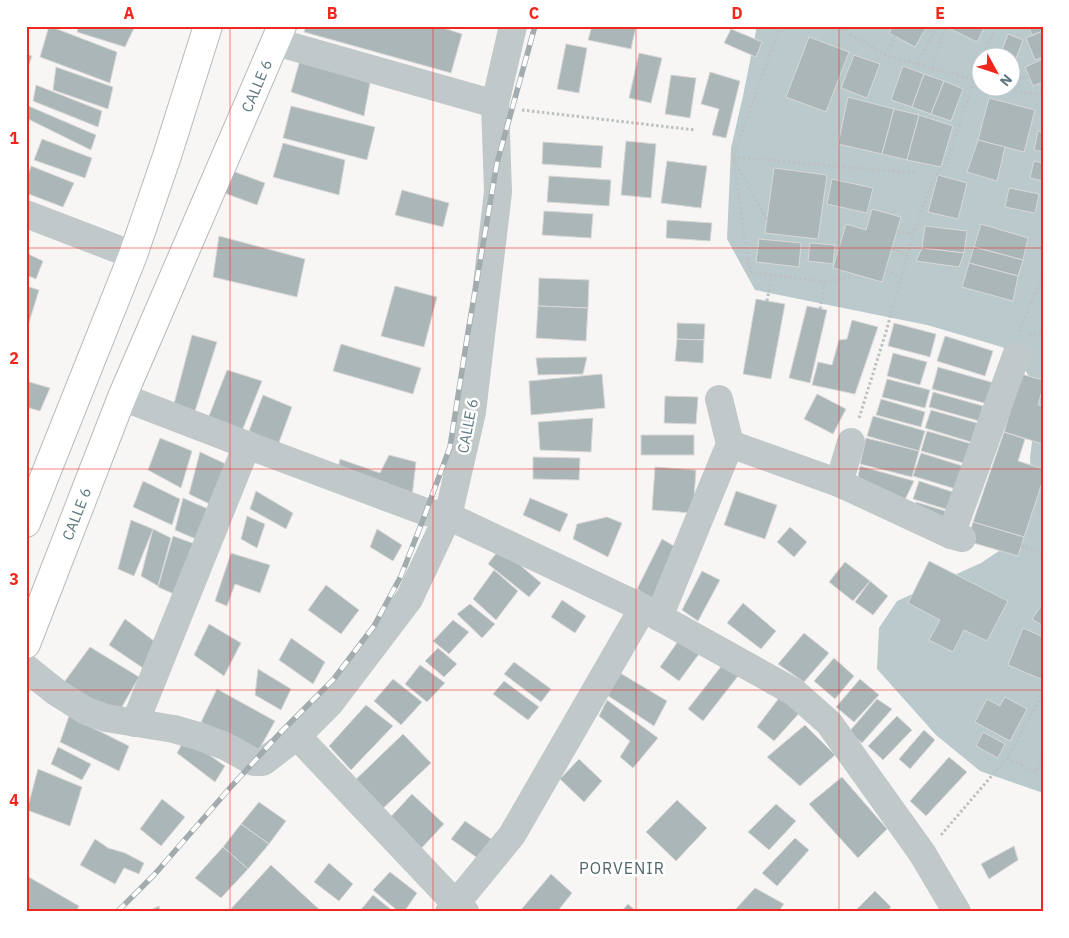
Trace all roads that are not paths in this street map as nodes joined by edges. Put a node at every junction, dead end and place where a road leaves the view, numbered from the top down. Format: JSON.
{"nodes":[{"id":1,"x":208,"y":26,"type":"edge"},
{"id":2,"x":513,"y":26,"type":"edge"},
{"id":3,"x":279,"y":34,"type":"edge"},
{"id":4,"x":495,"y":104,"type":"junction"},
{"id":5,"x":26,"y":214,"type":"edge"},
{"id":6,"x":133,"y":255,"type":"junction"},
{"id":7,"x":1017,"y":345,"type":"road end"},
{"id":8,"x":122,"y":397,"type":"junction"},
{"id":9,"x":720,"y":399,"type":"dead end"},
{"id":10,"x":851,"y":442,"type":"road end"},
{"id":11,"x":730,"y":444,"type":"junction"},
{"id":12,"x":246,"y":445,"type":"junction"},
{"id":13,"x":839,"y":483,"type":"junction"},
{"id":14,"x":29,"y":508,"type":"edge"},
{"id":15,"x":448,"y":516,"type":"junction"},
{"id":16,"x":651,"y":612,"type":"junction"},
{"id":17,"x":26,"y":644,"type":"edge"},
{"id":18,"x":26,"y":668,"type":"edge"},
{"id":19,"x":135,"y":723,"type":"junction"},
{"id":20,"x":297,"y":736,"type":"junction"},
{"id":21,"x":456,"y":909,"type":"edge"},
{"id":22,"x":957,"y":912,"type":"edge"}],
"edges":[{"from":1,"to":6,"type":"highway"},
{"from":2,"to":4,"type":"street","name":"CALLE 6"},
{"from":3,"to":4,"type":"street"},
{"from":3,"to":8,"type":"highway","name":"CALLE 6"},
{"from":4,"to":15,"type":"street","name":"CALLE 6"},
{"from":5,"to":6,"type":"street"},
{"from":6,"to":14,"type":"highway"},
{"from":7,"to":13,"type":"street"},
{"from":8,"to":12,"type":"street"},
{"from":8,"to":17,"type":"highway","name":"CALLE 6"},
{"from":9,"to":11,"type":"street"},
{"from":10,"to":13,"type":"street"},
{"from":11,"to":13,"type":"street"},
{"from":11,"to":16,"type":"street"},
{"from":12,"to":15,"type":"street"},
{"from":12,"to":19,"type":"street"},
{"from":15,"to":16,"type":"street"},
{"from":15,"to":20,"type":"street","name":"CALLE 6"},
{"from":16,"to":21,"type":"street"},
{"from":16,"to":22,"type":"street"},
{"from":18,"to":19,"type":"street"},
{"from":19,"to":20,"type":"street","name":"CALLE 6"},
{"from":20,"to":21,"type":"street"}]}
